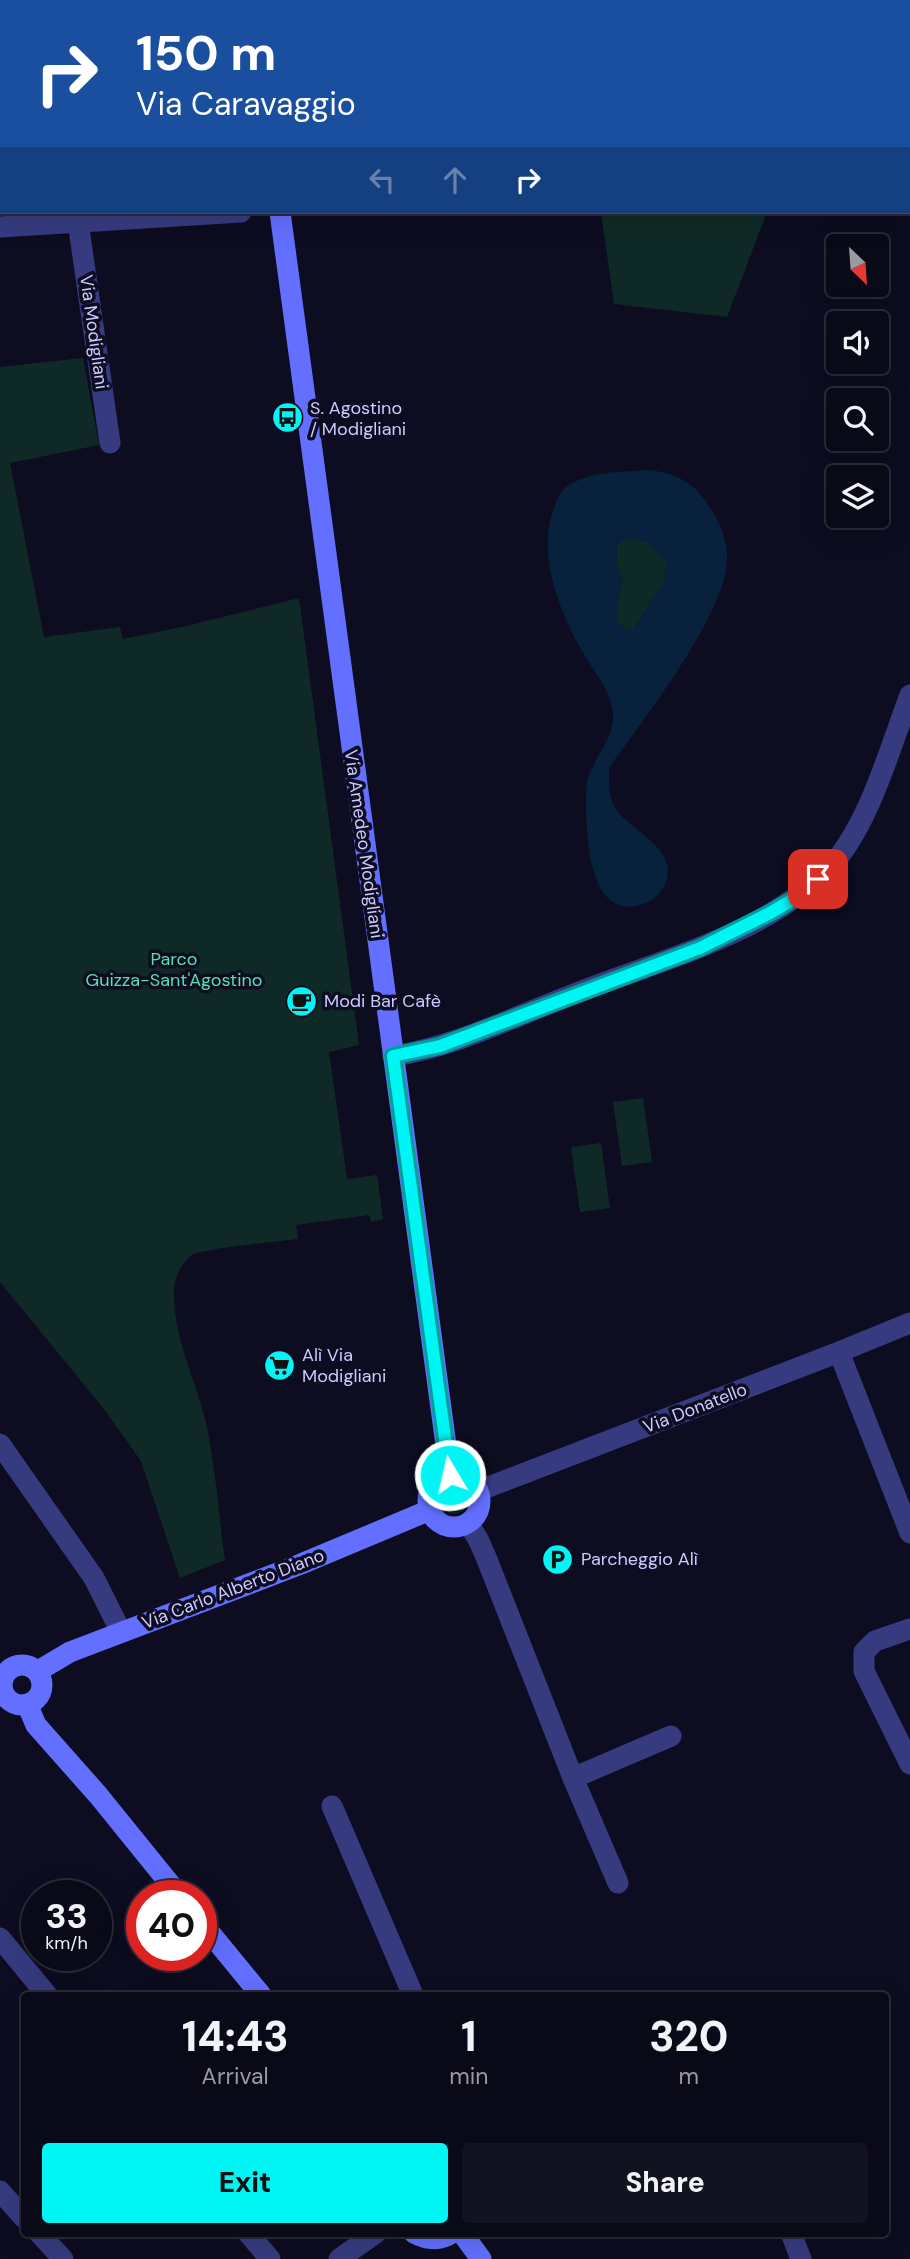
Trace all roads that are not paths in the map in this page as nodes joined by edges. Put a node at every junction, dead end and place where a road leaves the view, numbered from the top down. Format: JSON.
{"nodes":[{"id":1,"x":208,"y":214,"type":"edge"},
{"id":2,"x":280,"y":214,"type":"edge"},
{"id":3,"x":78,"y":222,"type":"junction"},
{"id":4,"x":0,"y":228,"type":"edge"},
{"id":5,"x":110,"y":443,"type":"dead end"},
{"id":6,"x":910,"y":695,"type":"edge"},
{"id":7,"x":393,"y":1056,"type":"junction"},
{"id":8,"x":910,"y":1323,"type":"edge"},
{"id":9,"x":839,"y":1353,"type":"junction"},
{"id":10,"x":0,"y":1444,"type":"edge"},
{"id":11,"x":450,"y":1475,"type":"junction"},
{"id":12,"x":478,"y":1491,"type":"junction"},
{"id":13,"x":430,"y":1510,"type":"junction"},
{"id":14,"x":468,"y":1523,"type":"junction"},
{"id":15,"x":910,"y":1532,"type":"edge"},
{"id":16,"x":910,"y":1629,"type":"edge"},
{"id":17,"x":121,"y":1632,"type":"junction"},
{"id":18,"x":38,"y":1671,"type":"junction"},
{"id":19,"x":2,"y":1672,"type":"edge"},
{"id":20,"x":27,"y":1704,"type":"junction"},
{"id":21,"x":671,"y":1736,"type":"dead end"},
{"id":22,"x":910,"y":1764,"type":"edge"},
{"id":23,"x":573,"y":1778,"type":"junction"},
{"id":24,"x":332,"y":1806,"type":"dead end"},
{"id":25,"x":167,"y":1880,"type":"edge"},
{"id":26,"x":618,"y":1883,"type":"dead end"},
{"id":27,"x":0,"y":1938,"type":"edge"},
{"id":28,"x":217,"y":1941,"type":"edge"},
{"id":29,"x":45,"y":1992,"type":"edge"},
{"id":30,"x":259,"y":1992,"type":"edge"},
{"id":31,"x":413,"y":1992,"type":"edge"},
{"id":32,"x":0,"y":2192,"type":"edge"},
{"id":33,"x":21,"y":2215,"type":"edge"},
{"id":34,"x":43,"y":2237,"type":"edge"},
{"id":35,"x":251,"y":2237,"type":"edge"},
{"id":36,"x":370,"y":2237,"type":"edge"},
{"id":37,"x":423,"y":2237,"type":"edge"},
{"id":38,"x":443,"y":2237,"type":"edge"},
{"id":39,"x":465,"y":2237,"type":"edge"},
{"id":40,"x":793,"y":2237,"type":"edge"},
{"id":41,"x":63,"y":2259,"type":"edge"},
{"id":42,"x":270,"y":2259,"type":"edge"},
{"id":43,"x":339,"y":2259,"type":"edge"},
{"id":44,"x":481,"y":2259,"type":"edge"},
{"id":45,"x":801,"y":2259,"type":"edge"}],
"edges":[{"from":1,"to":3,"type":"street"},
{"from":2,"to":7,"type":"street","name":"Via Amedeo Modigliani"},
{"from":3,"to":4,"type":"street"},
{"from":3,"to":5,"type":"street","name":"Via Modigliani"},
{"from":6,"to":7,"type":"street"},
{"from":7,"to":11,"type":"street","name":"Via Amedeo Modigliani"},
{"from":8,"to":9,"type":"street","name":"Via Donatello"},
{"from":9,"to":12,"type":"street","name":"Via Donatello"},
{"from":9,"to":15,"type":"street"},
{"from":10,"to":17,"type":"street"},
{"from":11,"to":12,"type":"street"},
{"from":11,"to":13,"type":"street"},
{"from":12,"to":14,"type":"street"},
{"from":13,"to":14,"type":"street"},
{"from":13,"to":17,"type":"street","name":"Via Carlo Alberto Diano"},
{"from":14,"to":23,"type":"street"},
{"from":16,"to":22,"type":"street"},
{"from":17,"to":18,"type":"street","name":"Via Carlo Alberto Diano"},
{"from":18,"to":19,"type":"street","name":"Via Carlo Alberto Diano"},
{"from":18,"to":20,"type":"street"},
{"from":19,"to":20,"type":"street","name":"Via Carlo Alberto Diano"},
{"from":20,"to":25,"type":"street","name":"Via Carlo Alberto Diano"},
{"from":21,"to":23,"type":"street"},
{"from":23,"to":26,"type":"street"},
{"from":24,"to":31,"type":"street"},
{"from":27,"to":29,"type":"street"},
{"from":28,"to":30,"type":"street"},
{"from":32,"to":33,"type":"street"},
{"from":34,"to":41,"type":"street"},
{"from":35,"to":42,"type":"street"},
{"from":36,"to":43,"type":"street"},
{"from":37,"to":38,"type":"street"},
{"from":39,"to":44,"type":"street"},
{"from":40,"to":45,"type":"street"}]}
